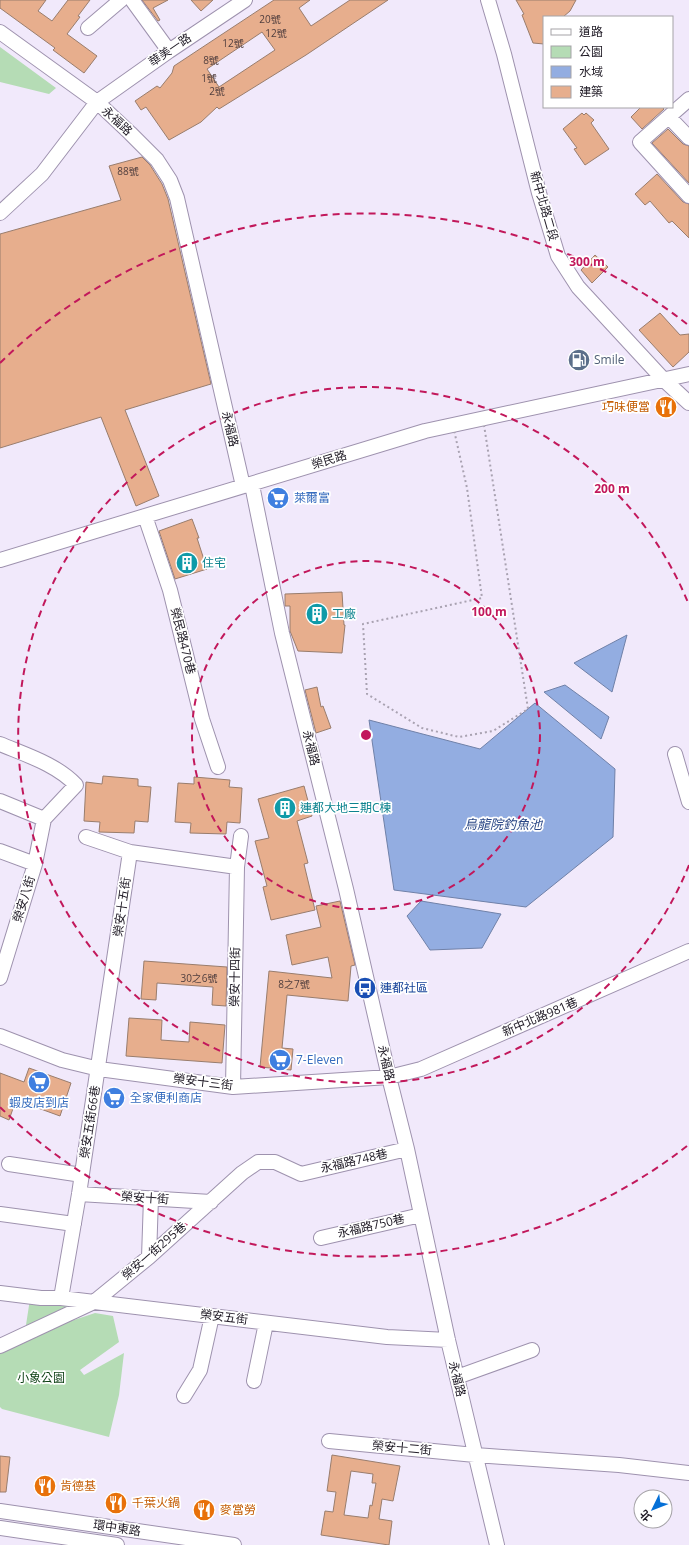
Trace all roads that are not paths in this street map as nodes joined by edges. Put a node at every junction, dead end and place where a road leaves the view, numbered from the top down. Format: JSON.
{"nodes":[{"id":1,"x":120,"y":0,"type":"edge"},
{"id":2,"x":132,"y":0,"type":"edge"},
{"id":3,"x":245,"y":0,"type":"edge"},
{"id":4,"x":488,"y":0,"type":"edge"},
{"id":5,"x":88,"y":28,"type":"dead end"},
{"id":6,"x":0,"y":32,"type":"edge"},
{"id":7,"x":169,"y":51,"type":"junction"},
{"id":8,"x":689,"y":99,"type":"edge"},
{"id":9,"x":96,"y":102,"type":"junction"},
{"id":10,"x":668,"y":117,"type":"junction"},
{"id":11,"x":689,"y":138,"type":"edge"},
{"id":12,"x":689,"y":196,"type":"edge"},
{"id":13,"x":0,"y":213,"type":"edge"},
{"id":14,"x":689,"y":374,"type":"edge"},
{"id":15,"x":663,"y":379,"type":"junction"},
{"id":16,"x":689,"y":404,"type":"edge"},
{"id":17,"x":243,"y":486,"type":"junction"},
{"id":18,"x":145,"y":516,"type":"junction"},
{"id":19,"x":0,"y":560,"type":"edge"},
{"id":20,"x":0,"y":744,"type":"edge"},
{"id":21,"x":675,"y":754,"type":"dead end"},
{"id":22,"x":218,"y":767,"type":"dead end"},
{"id":23,"x":0,"y":802,"type":"edge"},
{"id":24,"x":689,"y":802,"type":"edge"},
{"id":25,"x":44,"y":819,"type":"junction"},
{"id":26,"x":241,"y":836,"type":"dead end"},
{"id":27,"x":86,"y":837,"type":"dead end"},
{"id":28,"x":0,"y":851,"type":"edge"},
{"id":29,"x":130,"y":852,"type":"junction"},
{"id":30,"x":35,"y":864,"type":"junction"},
{"id":31,"x":237,"y":867,"type":"junction"},
{"id":32,"x":689,"y":950,"type":"edge"},
{"id":33,"x":0,"y":978,"type":"edge"},
{"id":34,"x":0,"y":1036,"type":"edge"},
{"id":35,"x":98,"y":1069,"type":"junction"},
{"id":36,"x":388,"y":1077,"type":"junction"},
{"id":37,"x":233,"y":1087,"type":"junction"},
{"id":38,"x":407,"y":1149,"type":"junction"},
{"id":39,"x":9,"y":1164,"type":"dead end"},
{"id":40,"x":301,"y":1174,"type":"joint"},
{"id":41,"x":82,"y":1175,"type":"junction"},
{"id":42,"x":79,"y":1194,"type":"junction"},
{"id":43,"x":151,"y":1198,"type":"junction"},
{"id":44,"x":211,"y":1202,"type":"junction"},
{"id":45,"x":0,"y":1214,"type":"edge"},
{"id":46,"x":421,"y":1215,"type":"junction"},
{"id":47,"x":74,"y":1224,"type":"junction"},
{"id":48,"x":321,"y":1238,"type":"dead end"},
{"id":49,"x":149,"y":1257,"type":"junction"},
{"id":50,"x":0,"y":1295,"type":"edge"},
{"id":51,"x":61,"y":1298,"type":"junction"},
{"id":52,"x":94,"y":1302,"type":"junction"},
{"id":53,"x":212,"y":1316,"type":"junction"},
{"id":54,"x":266,"y":1323,"type":"junction"},
{"id":55,"x":448,"y":1340,"type":"junction"},
{"id":56,"x":0,"y":1346,"type":"edge"},
{"id":57,"x":532,"y":1350,"type":"dead end"},
{"id":58,"x":457,"y":1377,"type":"junction"},
{"id":59,"x":254,"y":1381,"type":"dead end"},
{"id":60,"x":184,"y":1396,"type":"dead end"},
{"id":61,"x":329,"y":1441,"type":"dead end"},
{"id":62,"x":475,"y":1455,"type":"junction"},
{"id":63,"x":689,"y":1473,"type":"edge"},
{"id":64,"x":0,"y":1511,"type":"edge"},
{"id":65,"x":0,"y":1528,"type":"edge"},
{"id":66,"x":117,"y":1545,"type":"edge"},
{"id":67,"x":234,"y":1545,"type":"edge"},
{"id":68,"x":497,"y":1545,"type":"edge"}],
"edges":[{"from":1,"to":5,"type":"street"},
{"from":2,"to":7,"type":"street"},
{"from":3,"to":7,"type":"street","name":"華美一路"},
{"from":4,"to":15,"type":"street","name":"新中北路二段"},
{"from":6,"to":9,"type":"street","name":"永福路"},
{"from":7,"to":9,"type":"street","name":"華美一路"},
{"from":8,"to":10,"type":"street"},
{"from":9,"to":13,"type":"street","name":"華美一路"},
{"from":9,"to":17,"type":"street","name":"永福路"},
{"from":10,"to":11,"type":"street"},
{"from":10,"to":12,"type":"street"},
{"from":14,"to":15,"type":"street","name":"榮民路"},
{"from":15,"to":16,"type":"street","name":"新中北路二段"},
{"from":15,"to":17,"type":"street","name":"榮民路"},
{"from":17,"to":18,"type":"street","name":"榮民路"},
{"from":17,"to":36,"type":"street","name":"永福路"},
{"from":18,"to":19,"type":"street","name":"榮民路"},
{"from":18,"to":22,"type":"street","name":"榮民路470巷"},
{"from":20,"to":25,"type":"street"},
{"from":21,"to":24,"type":"street"},
{"from":23,"to":25,"type":"street"},
{"from":25,"to":30,"type":"street","name":"榮安八街"},
{"from":26,"to":31,"type":"street","name":"榮安十四街"},
{"from":27,"to":29,"type":"street"},
{"from":28,"to":30,"type":"street"},
{"from":29,"to":31,"type":"street"},
{"from":29,"to":35,"type":"street","name":"榮安十五街"},
{"from":30,"to":33,"type":"street","name":"榮安八街"},
{"from":31,"to":37,"type":"street","name":"榮安十四街"},
{"from":32,"to":36,"type":"street","name":"新中北路981巷"},
{"from":34,"to":35,"type":"street","name":"榮安十三街"},
{"from":35,"to":37,"type":"street","name":"榮安十三街"},
{"from":35,"to":41,"type":"street","name":"榮安五街66巷"},
{"from":36,"to":37,"type":"street","name":"榮安十三街"},
{"from":36,"to":38,"type":"street","name":"永福路"},
{"from":38,"to":40,"type":"street","name":"永福路748巷"},
{"from":38,"to":46,"type":"street","name":"永福路"},
{"from":39,"to":41,"type":"street","name":"榮安五街66巷"},
{"from":40,"to":44,"type":"street","name":"榮安一街295巷"},
{"from":41,"to":42,"type":"street","name":"榮安五街66巷"},
{"from":42,"to":43,"type":"street","name":"榮安十街"},
{"from":42,"to":47,"type":"street","name":"榮安五街66巷"},
{"from":43,"to":44,"type":"street","name":"榮安十街"},
{"from":43,"to":49,"type":"street"},
{"from":44,"to":49,"type":"street","name":"榮安一街295巷"},
{"from":45,"to":47,"type":"street"},
{"from":46,"to":48,"type":"street","name":"永福路750巷"},
{"from":46,"to":55,"type":"street","name":"永福路"},
{"from":47,"to":51,"type":"street","name":"榮安五街66巷"},
{"from":49,"to":52,"type":"street","name":"榮安一街295巷"},
{"from":50,"to":51,"type":"street","name":"榮安五街"},
{"from":51,"to":52,"type":"street","name":"榮安五街"},
{"from":52,"to":53,"type":"street","name":"榮安五街"},
{"from":52,"to":56,"type":"street","name":"榮安一街295巷"},
{"from":53,"to":54,"type":"street","name":"榮安五街"},
{"from":53,"to":60,"type":"street"},
{"from":54,"to":55,"type":"street","name":"榮安五街"},
{"from":54,"to":59,"type":"street"},
{"from":55,"to":58,"type":"street","name":"永福路"},
{"from":57,"to":58,"type":"street"},
{"from":58,"to":62,"type":"street","name":"永福路"},
{"from":61,"to":62,"type":"street","name":"榮安十二街"},
{"from":62,"to":63,"type":"street","name":"榮安十二街"},
{"from":62,"to":68,"type":"street","name":"永福路"},
{"from":64,"to":67,"type":"street","name":"環中東路"},
{"from":65,"to":66,"type":"street","name":"環中東路"}]}
